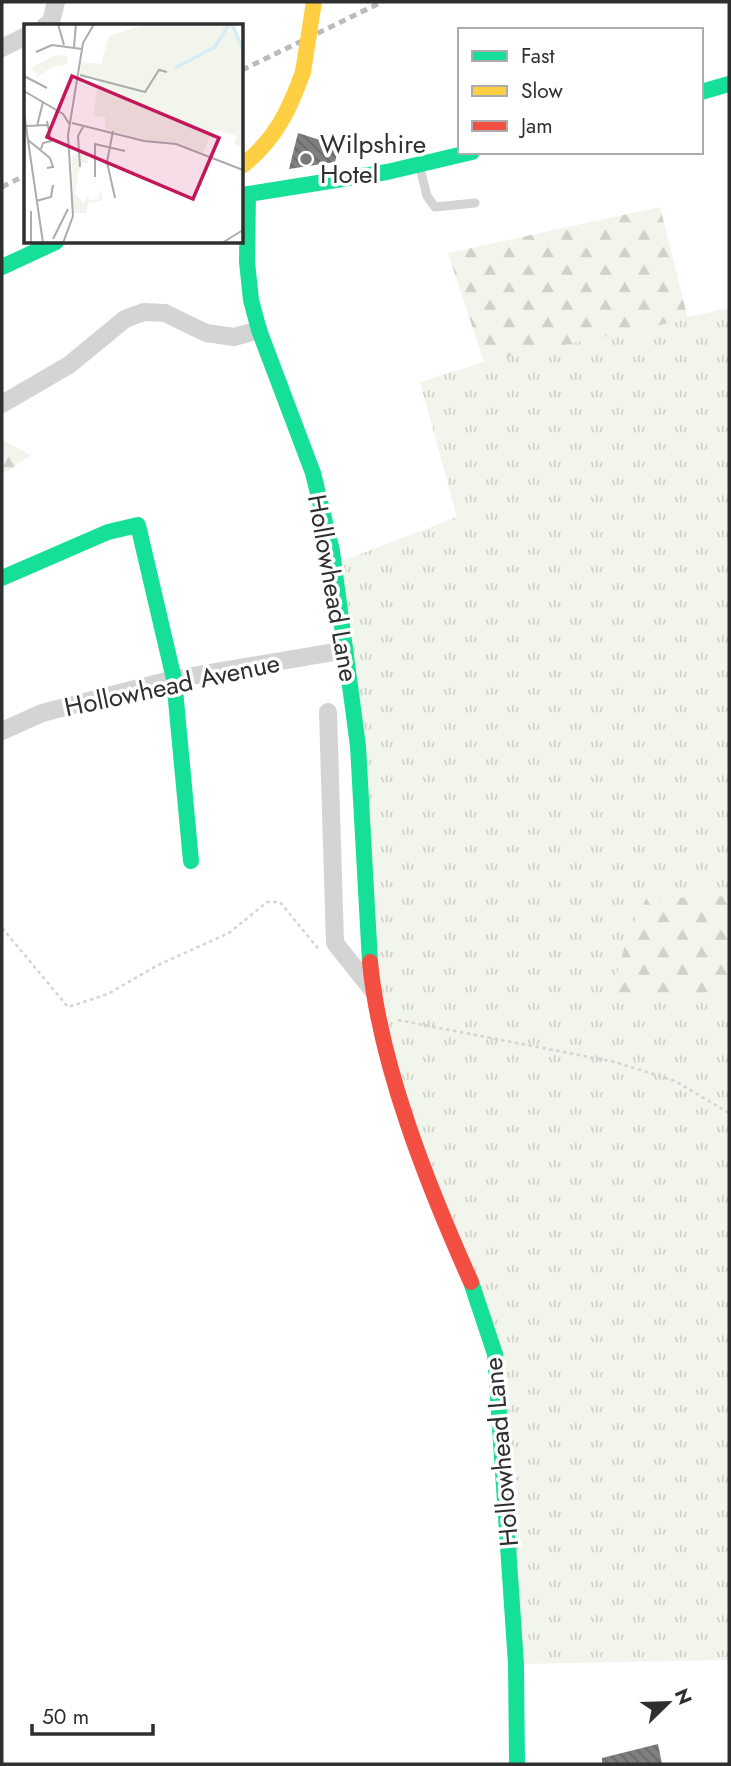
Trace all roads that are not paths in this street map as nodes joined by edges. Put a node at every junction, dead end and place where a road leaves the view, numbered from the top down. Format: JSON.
{"nodes":[{"id":1,"x":56,"y":2,"type":"edge"},
{"id":2,"x":314,"y":2,"type":"edge"},
{"id":3,"x":48,"y":24,"type":"edge"},
{"id":4,"x":24,"y":37,"type":"edge"},
{"id":5,"x":2,"y":48,"type":"edge"},
{"id":6,"x":729,"y":84,"type":"edge"},
{"id":7,"x":703,"y":91,"type":"edge"},
{"id":8,"x":464,"y":154,"type":"edge"},
{"id":9,"x":243,"y":165,"type":"edge"},
{"id":10,"x":419,"y":165,"type":"junction"},
{"id":11,"x":245,"y":195,"type":"edge"},
{"id":12,"x":475,"y":203,"type":"dead end"},
{"id":13,"x":54,"y":243,"type":"edge"},
{"id":14,"x":2,"y":267,"type":"edge"},
{"id":15,"x":259,"y":330,"type":"junction"},
{"id":16,"x":2,"y":404,"type":"edge"},
{"id":17,"x":2,"y":578,"type":"edge"},
{"id":18,"x":346,"y":650,"type":"junction"},
{"id":19,"x":174,"y":679,"type":"junction"},
{"id":20,"x":328,"y":712,"type":"dead end"},
{"id":21,"x":2,"y":731,"type":"edge"},
{"id":22,"x":191,"y":861,"type":"dead end"},
{"id":23,"x":374,"y":992,"type":"junction"},
{"id":24,"x":517,"y":1764,"type":"edge"}],
"edges":[{"from":1,"to":3,"type":"street"},
{"from":2,"to":9,"type":"main road","bridge":true},
{"from":4,"to":5,"type":"street"},
{"from":6,"to":7,"type":"main road"},
{"from":8,"to":10,"type":"main road"},
{"from":10,"to":11,"type":"main road"},
{"from":10,"to":12,"type":"lane"},
{"from":11,"to":15,"type":"main road","name":"Hollowhead Lane"},
{"from":13,"to":14,"type":"main road"},
{"from":15,"to":16,"type":"street"},
{"from":15,"to":18,"type":"main road","name":"Hollowhead Lane"},
{"from":17,"to":19,"type":"main road"},
{"from":18,"to":19,"type":"street","name":"Hollowhead Avenue"},
{"from":18,"to":23,"type":"main road","name":"Hollowhead Lane"},
{"from":19,"to":21,"type":"street","name":"Hollowhead Avenue"},
{"from":19,"to":22,"type":"main road"},
{"from":20,"to":23,"type":"street","name":"Hollowhead Lane"},
{"from":23,"to":24,"type":"main road","name":"Hollowhead Lane"}]}
